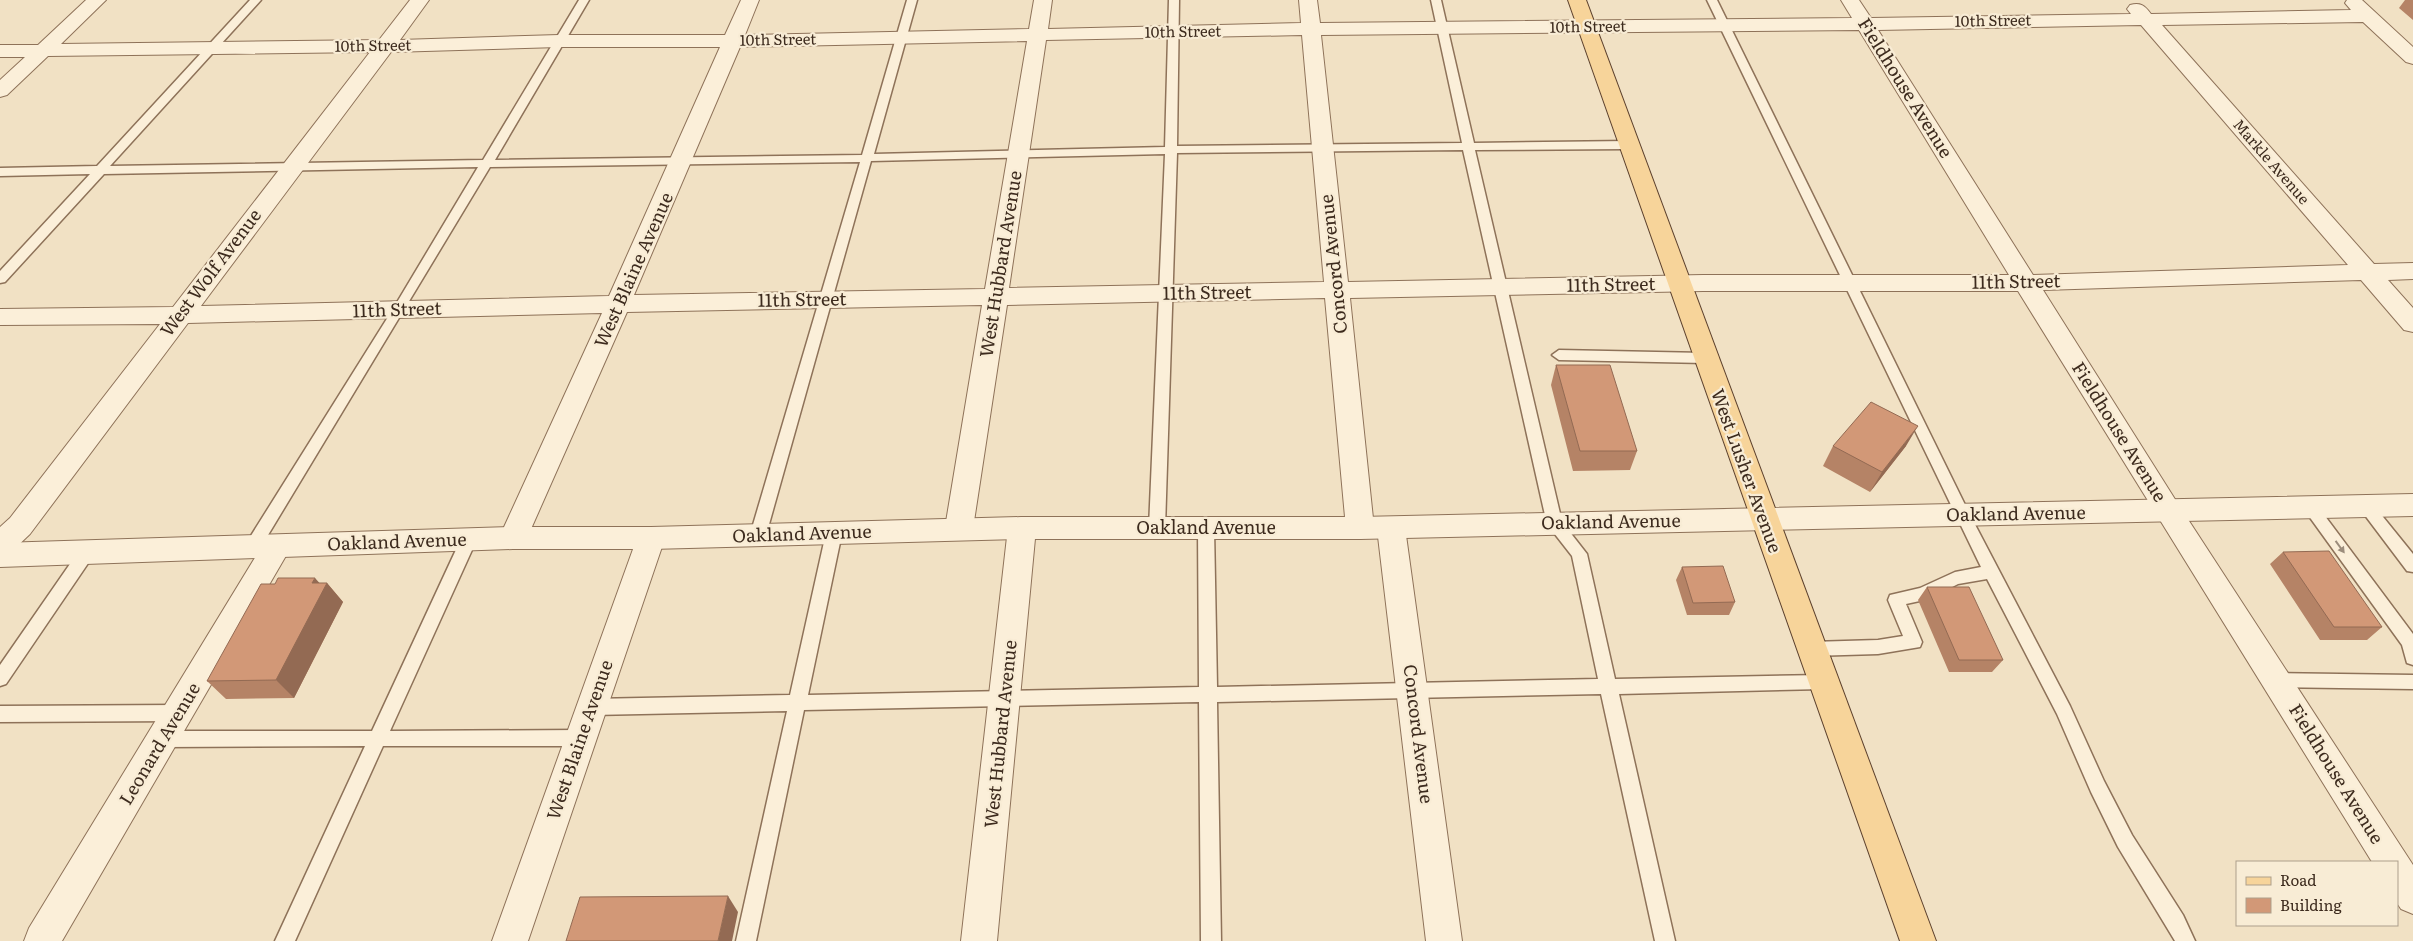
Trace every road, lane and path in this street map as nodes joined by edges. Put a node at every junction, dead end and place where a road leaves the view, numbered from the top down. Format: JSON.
{"nodes":[{"id":1,"x":97,"y":0,"type":"edge"},
{"id":2,"x":256,"y":0,"type":"edge"},
{"id":3,"x":420,"y":0,"type":"edge"},
{"id":4,"x":584,"y":0,"type":"edge"},
{"id":5,"x":750,"y":0,"type":"edge"},
{"id":6,"x":912,"y":0,"type":"edge"},
{"id":7,"x":1044,"y":0,"type":"edge"},
{"id":8,"x":1174,"y":0,"type":"edge"},
{"id":9,"x":1308,"y":0,"type":"edge"},
{"id":10,"x":1436,"y":0,"type":"edge"},
{"id":11,"x":1577,"y":0,"type":"edge"},
{"id":12,"x":1712,"y":0,"type":"edge"},
{"id":13,"x":1850,"y":0,"type":"edge"},
{"id":14,"x":2129,"y":0,"type":"edge"},
{"id":15,"x":2351,"y":0,"type":"edge"},
{"id":16,"x":2366,"y":16,"type":"junction"},
{"id":17,"x":2146,"y":18,"type":"junction"},
{"id":18,"x":1865,"y":24,"type":"junction"},
{"id":19,"x":1724,"y":25,"type":"junction"},
{"id":20,"x":1586,"y":27,"type":"junction"},
{"id":21,"x":1442,"y":28,"type":"junction"},
{"id":22,"x":1311,"y":29,"type":"junction"},
{"id":23,"x":1173,"y":32,"type":"junction"},
{"id":24,"x":1038,"y":35,"type":"junction"},
{"id":25,"x":901,"y":38,"type":"junction"},
{"id":26,"x":560,"y":41,"type":"junction"},
{"id":27,"x":733,"y":41,"type":"junction"},
{"id":28,"x":384,"y":46,"type":"junction"},
{"id":29,"x":211,"y":48,"type":"junction"},
{"id":30,"x":0,"y":50,"type":"edge"},
{"id":31,"x":44,"y":50,"type":"junction"},
{"id":32,"x":2413,"y":58,"type":"edge"},
{"id":33,"x":0,"y":91,"type":"edge"},
{"id":34,"x":1628,"y":145,"type":"junction"},
{"id":35,"x":1468,"y":147,"type":"junction"},
{"id":36,"x":1323,"y":148,"type":"junction"},
{"id":37,"x":1171,"y":150,"type":"junction"},
{"id":38,"x":1019,"y":155,"type":"junction"},
{"id":39,"x":867,"y":158,"type":"junction"},
{"id":40,"x":683,"y":160,"type":"junction"},
{"id":41,"x":486,"y":164,"type":"junction"},
{"id":42,"x":293,"y":166,"type":"junction"},
{"id":43,"x":100,"y":171,"type":"junction"},
{"id":44,"x":0,"y":172,"type":"edge"},
{"id":45,"x":2413,"y":271,"type":"edge"},
{"id":46,"x":2368,"y":272,"type":"junction"},
{"id":47,"x":0,"y":279,"type":"edge"},
{"id":48,"x":1678,"y":283,"type":"junction"},
{"id":49,"x":1848,"y":283,"type":"junction"},
{"id":50,"x":2026,"y":283,"type":"junction"},
{"id":51,"x":1500,"y":287,"type":"junction"},
{"id":52,"x":1337,"y":291,"type":"junction"},
{"id":53,"x":1166,"y":294,"type":"junction"},
{"id":54,"x":996,"y":297,"type":"junction"},
{"id":55,"x":825,"y":300,"type":"junction"},
{"id":56,"x":618,"y":304,"type":"junction"},
{"id":57,"x":399,"y":310,"type":"junction"},
{"id":58,"x":179,"y":315,"type":"junction"},
{"id":59,"x":0,"y":317,"type":"edge"},
{"id":60,"x":2413,"y":324,"type":"edge"},
{"id":61,"x":1560,"y":355,"type":"dead end"},
{"id":62,"x":1705,"y":358,"type":"junction"},
{"id":63,"x":2413,"y":505,"type":"edge"},
{"id":64,"x":2366,"y":506,"type":"junction"},
{"id":65,"x":2311,"y":508,"type":"junction"},
{"id":66,"x":2168,"y":512,"type":"junction"},
{"id":67,"x":1962,"y":515,"type":"junction"},
{"id":68,"x":1763,"y":519,"type":"junction"},
{"id":69,"x":1555,"y":524,"type":"junction"},
{"id":70,"x":959,"y":528,"type":"junction"},
{"id":71,"x":1022,"y":528,"type":"junction"},
{"id":72,"x":1157,"y":528,"type":"junction"},
{"id":73,"x":1206,"y":528,"type":"junction"},
{"id":74,"x":1376,"y":528,"type":"junction"},
{"id":75,"x":834,"y":532,"type":"junction"},
{"id":76,"x":758,"y":535,"type":"junction"},
{"id":77,"x":513,"y":538,"type":"junction"},
{"id":78,"x":651,"y":538,"type":"junction"},
{"id":79,"x":469,"y":539,"type":"junction"},
{"id":80,"x":0,"y":545,"type":"edge"},
{"id":81,"x":265,"y":546,"type":"junction"},
{"id":82,"x":87,"y":552,"type":"junction"},
{"id":83,"x":0,"y":555,"type":"edge"},
{"id":84,"x":2413,"y":566,"type":"edge"},
{"id":85,"x":1990,"y":572,"type":"junction"},
{"id":86,"x":1811,"y":649,"type":"junction"},
{"id":87,"x":2413,"y":658,"type":"edge"},
{"id":88,"x":0,"y":679,"type":"edge"},
{"id":89,"x":2276,"y":680,"type":"junction"},
{"id":90,"x":1823,"y":682,"type":"junction"},
{"id":91,"x":2413,"y":682,"type":"edge"},
{"id":92,"x":1608,"y":687,"type":"junction"},
{"id":93,"x":1412,"y":691,"type":"junction"},
{"id":94,"x":1208,"y":695,"type":"junction"},
{"id":95,"x":1005,"y":699,"type":"junction"},
{"id":96,"x":798,"y":703,"type":"junction"},
{"id":97,"x":592,"y":707,"type":"junction"},
{"id":98,"x":0,"y":714,"type":"edge"},
{"id":99,"x":171,"y":726,"type":"junction"},
{"id":100,"x":378,"y":738,"type":"junction"},
{"id":101,"x":581,"y":738,"type":"junction"},
{"id":102,"x":2390,"y":861,"type":"edge"},
{"id":103,"x":2398,"y":873,"type":"edge"},
{"id":104,"x":2413,"y":897,"type":"edge"},
{"id":105,"x":42,"y":941,"type":"edge"},
{"id":106,"x":285,"y":941,"type":"edge"},
{"id":107,"x":510,"y":941,"type":"edge"},
{"id":108,"x":746,"y":941,"type":"edge"},
{"id":109,"x":979,"y":941,"type":"edge"},
{"id":110,"x":1211,"y":941,"type":"edge"},
{"id":111,"x":1444,"y":941,"type":"edge"},
{"id":112,"x":1665,"y":941,"type":"edge"},
{"id":113,"x":1918,"y":941,"type":"edge"},
{"id":114,"x":2185,"y":941,"type":"edge"}],
"edges":[{"from":1,"to":31,"type":"street"},
{"from":2,"to":29,"type":"lane"},
{"from":3,"to":28,"type":"street","name":"West Wolf Avenue"},
{"from":4,"to":26,"type":"lane"},
{"from":5,"to":27,"type":"street","name":"West Blaine Avenue"},
{"from":6,"to":25,"type":"lane"},
{"from":7,"to":24,"type":"street","name":"West Hubbard Avenue"},
{"from":8,"to":23,"type":"lane"},
{"from":9,"to":22,"type":"street","name":"Concord Avenue"},
{"from":10,"to":21,"type":"lane"},
{"from":11,"to":20,"type":"main road","name":"West Lusher Avenue"},
{"from":12,"to":19,"type":"lane"},
{"from":13,"to":18,"type":"street","name":"Fieldhouse Avenue"},
{"from":14,"to":17,"type":"street","name":"Markle Avenue"},
{"from":15,"to":16,"type":"street"},
{"from":16,"to":17,"type":"street","name":"10th Street"},
{"from":16,"to":32,"type":"street"},
{"from":17,"to":18,"type":"street","name":"10th Street"},
{"from":17,"to":46,"type":"street","name":"Markle Avenue"},
{"from":18,"to":19,"type":"street","name":"10th Street"},
{"from":18,"to":50,"type":"street","name":"Fieldhouse Avenue"},
{"from":19,"to":20,"type":"street","name":"10th Street"},
{"from":19,"to":49,"type":"lane"},
{"from":20,"to":21,"type":"street","name":"10th Street"},
{"from":20,"to":34,"type":"main road","name":"West Lusher Avenue"},
{"from":21,"to":22,"type":"street","name":"10th Street"},
{"from":21,"to":35,"type":"lane"},
{"from":22,"to":23,"type":"street","name":"10th Street"},
{"from":22,"to":36,"type":"street","name":"Concord Avenue"},
{"from":23,"to":24,"type":"street","name":"10th Street"},
{"from":23,"to":37,"type":"lane"},
{"from":24,"to":25,"type":"street","name":"10th Street"},
{"from":24,"to":38,"type":"street","name":"West Hubbard Avenue"},
{"from":25,"to":27,"type":"street","name":"10th Street"},
{"from":25,"to":39,"type":"lane"},
{"from":26,"to":27,"type":"street","name":"10th Street"},
{"from":26,"to":28,"type":"street","name":"10th Street"},
{"from":26,"to":41,"type":"lane"},
{"from":27,"to":40,"type":"street","name":"West Blaine Avenue"},
{"from":28,"to":29,"type":"street","name":"10th Street"},
{"from":28,"to":42,"type":"street","name":"West Wolf Avenue"},
{"from":29,"to":31,"type":"street","name":"10th Street"},
{"from":29,"to":43,"type":"lane"},
{"from":30,"to":31,"type":"street","name":"10th Street"},
{"from":31,"to":33,"type":"street"},
{"from":34,"to":35,"type":"lane"},
{"from":34,"to":48,"type":"main road","name":"West Lusher Avenue"},
{"from":35,"to":36,"type":"lane"},
{"from":35,"to":51,"type":"lane"},
{"from":36,"to":37,"type":"lane"},
{"from":36,"to":52,"type":"street","name":"Concord Avenue"},
{"from":37,"to":38,"type":"lane"},
{"from":37,"to":53,"type":"lane"},
{"from":38,"to":39,"type":"lane"},
{"from":38,"to":54,"type":"street","name":"West Hubbard Avenue"},
{"from":39,"to":40,"type":"lane"},
{"from":39,"to":55,"type":"lane"},
{"from":40,"to":41,"type":"lane"},
{"from":40,"to":56,"type":"street","name":"West Blaine Avenue"},
{"from":41,"to":42,"type":"lane"},
{"from":41,"to":57,"type":"lane"},
{"from":42,"to":43,"type":"lane"},
{"from":42,"to":58,"type":"street","name":"West Wolf Avenue"},
{"from":43,"to":44,"type":"lane"},
{"from":43,"to":47,"type":"lane"},
{"from":45,"to":46,"type":"street","name":"11th Street"},
{"from":46,"to":50,"type":"street","name":"11th Street"},
{"from":46,"to":60,"type":"street","name":"Markle Avenue"},
{"from":48,"to":49,"type":"street","name":"11th Street"},
{"from":48,"to":51,"type":"street","name":"11th Street"},
{"from":48,"to":62,"type":"main road","name":"West Lusher Avenue"},
{"from":49,"to":50,"type":"street","name":"11th Street"},
{"from":49,"to":67,"type":"lane"},
{"from":50,"to":66,"type":"street","name":"Fieldhouse Avenue"},
{"from":51,"to":52,"type":"street","name":"11th Street"},
{"from":51,"to":69,"type":"lane"},
{"from":52,"to":53,"type":"street","name":"11th Street"},
{"from":52,"to":74,"type":"street","name":"Concord Avenue"},
{"from":53,"to":54,"type":"street","name":"11th Street"},
{"from":53,"to":72,"type":"lane"},
{"from":54,"to":55,"type":"street","name":"11th Street"},
{"from":54,"to":70,"type":"street","name":"West Hubbard Avenue"},
{"from":55,"to":56,"type":"street","name":"11th Street"},
{"from":55,"to":76,"type":"lane"},
{"from":56,"to":57,"type":"street","name":"11th Street"},
{"from":56,"to":77,"type":"street","name":"West Blaine Avenue"},
{"from":57,"to":58,"type":"street","name":"11th Street"},
{"from":57,"to":81,"type":"lane"},
{"from":58,"to":59,"type":"street","name":"11th Street"},
{"from":58,"to":80,"type":"street","name":"West Wolf Avenue"},
{"from":61,"to":62,"type":"lane"},
{"from":62,"to":68,"type":"main road","name":"West Lusher Avenue"},
{"from":63,"to":64,"type":"street","name":"Oakland Avenue"},
{"from":64,"to":65,"type":"street","name":"Oakland Avenue"},
{"from":64,"to":84,"type":"lane"},
{"from":65,"to":66,"type":"street","name":"Oakland Avenue"},
{"from":65,"to":87,"type":"lane","one_way":true},
{"from":66,"to":67,"type":"street","name":"Oakland Avenue"},
{"from":66,"to":89,"type":"street","name":"Fieldhouse Avenue"},
{"from":67,"to":68,"type":"street","name":"Oakland Avenue"},
{"from":67,"to":85,"type":"lane"},
{"from":68,"to":69,"type":"street","name":"Oakland Avenue"},
{"from":68,"to":86,"type":"main road","name":"West Lusher Avenue"},
{"from":69,"to":74,"type":"street","name":"Oakland Avenue"},
{"from":69,"to":92,"type":"lane"},
{"from":70,"to":71,"type":"street","name":"Oakland Avenue"},
{"from":70,"to":75,"type":"street","name":"Oakland Avenue"},
{"from":71,"to":72,"type":"street","name":"Oakland Avenue"},
{"from":71,"to":95,"type":"street","name":"West Hubbard Avenue"},
{"from":72,"to":73,"type":"street","name":"Oakland Avenue"},
{"from":73,"to":74,"type":"street","name":"Oakland Avenue"},
{"from":73,"to":94,"type":"lane"},
{"from":74,"to":93,"type":"street","name":"Concord Avenue"},
{"from":75,"to":76,"type":"street","name":"Oakland Avenue"},
{"from":75,"to":96,"type":"lane"},
{"from":76,"to":78,"type":"street","name":"Oakland Avenue"},
{"from":77,"to":78,"type":"street","name":"Oakland Avenue"},
{"from":77,"to":79,"type":"street","name":"Oakland Avenue"},
{"from":78,"to":97,"type":"street","name":"West Blaine Avenue"},
{"from":79,"to":81,"type":"street","name":"Oakland Avenue"},
{"from":79,"to":100,"type":"lane"},
{"from":81,"to":82,"type":"street","name":"Oakland Avenue"},
{"from":81,"to":99,"type":"street","name":"Leonard Avenue"},
{"from":82,"to":83,"type":"street","name":"Oakland Avenue"},
{"from":82,"to":88,"type":"lane"},
{"from":85,"to":86,"type":"lane"},
{"from":85,"to":114,"type":"lane"},
{"from":86,"to":90,"type":"main road","name":"West Lusher Avenue"},
{"from":89,"to":91,"type":"lane"},
{"from":89,"to":102,"type":"street","name":"Fieldhouse Avenue"},
{"from":90,"to":92,"type":"lane"},
{"from":90,"to":113,"type":"main road","name":"West Lusher Avenue"},
{"from":92,"to":93,"type":"lane"},
{"from":92,"to":112,"type":"lane"},
{"from":93,"to":94,"type":"lane"},
{"from":93,"to":111,"type":"street","name":"Concord Avenue"},
{"from":94,"to":95,"type":"lane"},
{"from":94,"to":110,"type":"lane"},
{"from":95,"to":96,"type":"lane"},
{"from":95,"to":109,"type":"street","name":"West Hubbard Avenue"},
{"from":96,"to":97,"type":"lane"},
{"from":96,"to":108,"type":"lane"},
{"from":97,"to":101,"type":"street","name":"West Blaine Avenue"},
{"from":98,"to":99,"type":"lane"},
{"from":99,"to":100,"type":"lane"},
{"from":99,"to":105,"type":"street","name":"Leonard Avenue"},
{"from":100,"to":101,"type":"lane"},
{"from":100,"to":106,"type":"lane"},
{"from":101,"to":107,"type":"street","name":"West Blaine Avenue"},
{"from":103,"to":104,"type":"street"}]}
